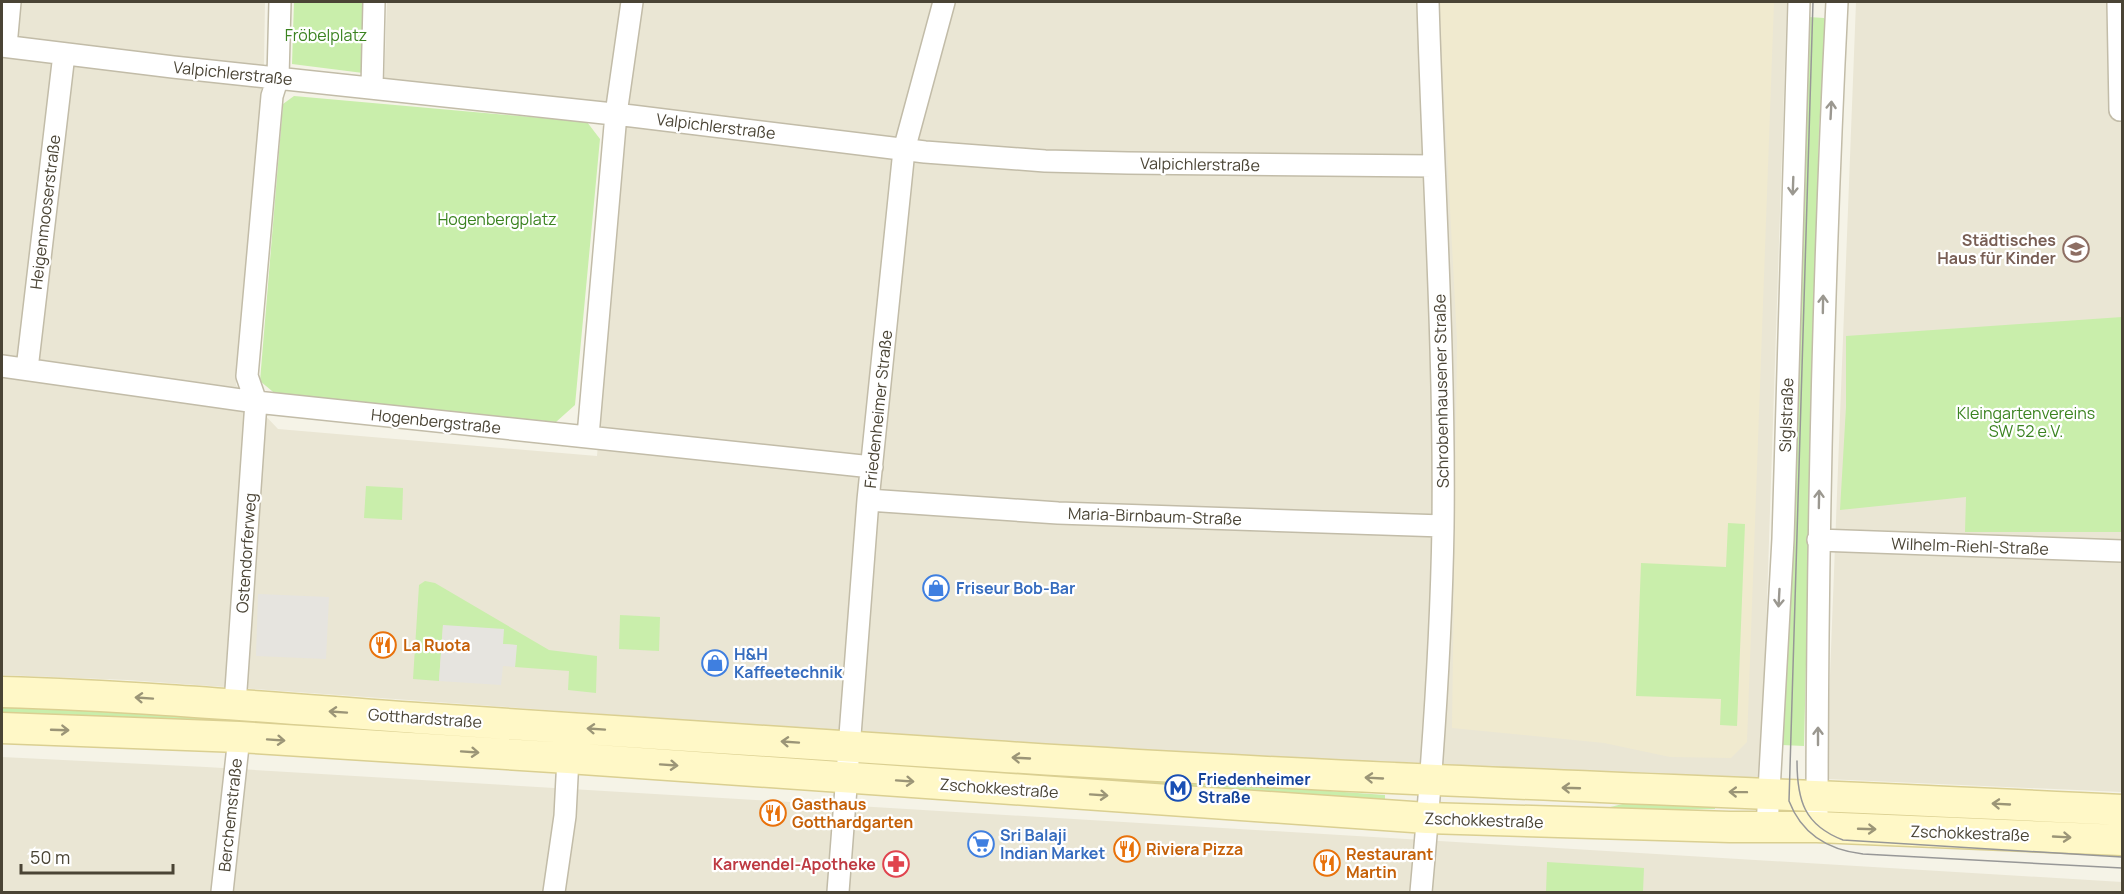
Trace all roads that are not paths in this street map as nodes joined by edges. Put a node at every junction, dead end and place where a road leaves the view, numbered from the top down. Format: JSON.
{"nodes":[{"id":1,"x":10,"y":2,"type":"edge"},
{"id":2,"x":280,"y":2,"type":"edge"},
{"id":3,"x":374,"y":2,"type":"edge"},
{"id":4,"x":632,"y":2,"type":"edge"},
{"id":5,"x":944,"y":2,"type":"edge"},
{"id":6,"x":1428,"y":2,"type":"edge"},
{"id":7,"x":1799,"y":2,"type":"edge"},
{"id":8,"x":1837,"y":2,"type":"edge"},
{"id":9,"x":2118,"y":2,"type":"edge"},
{"id":10,"x":4,"y":46,"type":"edge"},
{"id":11,"x":64,"y":54,"type":"junction"},
{"id":12,"x":278,"y":77,"type":"junction"},
{"id":13,"x":372,"y":87,"type":"junction"},
{"id":14,"x":2120,"y":110,"type":"dead end"},
{"id":15,"x":616,"y":114,"type":"junction"},
{"id":16,"x":904,"y":150,"type":"junction"},
{"id":17,"x":1433,"y":166,"type":"junction"},
{"id":18,"x":2,"y":366,"type":"edge"},
{"id":19,"x":27,"y":369,"type":"junction"},
{"id":20,"x":256,"y":402,"type":"junction"},
{"id":21,"x":588,"y":436,"type":"junction"},
{"id":22,"x":872,"y":467,"type":"junction"},
{"id":23,"x":868,"y":500,"type":"junction"},
{"id":24,"x":1443,"y":526,"type":"junction"},
{"id":25,"x":1818,"y":540,"type":"junction"},
{"id":26,"x":2122,"y":551,"type":"edge"},
{"id":27,"x":2,"y":692,"type":"edge"},
{"id":28,"x":235,"y":705,"type":"junction"},
{"id":29,"x":2,"y":728,"type":"edge"},
{"id":30,"x":238,"y":737,"type":"junction"},
{"id":31,"x":849,"y":746,"type":"junction"},
{"id":32,"x":568,"y":758,"type":"junction"},
{"id":33,"x":846,"y":777,"type":"junction"},
{"id":34,"x":1432,"y":781,"type":"junction"},
{"id":35,"x":1768,"y":793,"type":"junction"},
{"id":36,"x":1817,"y":795,"type":"junction"},
{"id":37,"x":2122,"y":810,"type":"edge"},
{"id":38,"x":1427,"y":818,"type":"junction"},
{"id":39,"x":1767,"y":827,"type":"junction"},
{"id":40,"x":1817,"y":827,"type":"junction"},
{"id":41,"x":2122,"y":840,"type":"edge"},
{"id":42,"x":222,"y":892,"type":"edge"},
{"id":43,"x":554,"y":892,"type":"edge"},
{"id":44,"x":838,"y":892,"type":"edge"},
{"id":45,"x":1421,"y":892,"type":"edge"}],
"edges":[{"from":1,"to":10,"type":"street"},
{"from":2,"to":12,"type":"street"},
{"from":3,"to":13,"type":"street"},
{"from":4,"to":15,"type":"street"},
{"from":5,"to":16,"type":"street","name":"Friedenheimer Straße"},
{"from":6,"to":17,"type":"street","name":"Schrobenhausener Straße"},
{"from":7,"to":35,"type":"street","name":"Siglstraße","one_way":true},
{"from":25,"to":8,"type":"street","one_way":true},
{"from":9,"to":14,"type":"street"},
{"from":10,"to":11,"type":"street","name":"Valpichlerstraße"},
{"from":11,"to":12,"type":"street","name":"Valpichlerstraße"},
{"from":11,"to":19,"type":"street","name":"Heigenmooserstraße"},
{"from":12,"to":13,"type":"street","name":"Valpichlerstraße"},
{"from":12,"to":20,"type":"street"},
{"from":13,"to":15,"type":"street","name":"Valpichlerstraße"},
{"from":15,"to":16,"type":"street","name":"Valpichlerstraße"},
{"from":15,"to":21,"type":"street"},
{"from":16,"to":17,"type":"street","name":"Valpichlerstraße"},
{"from":16,"to":22,"type":"street","name":"Friedenheimer Straße"},
{"from":17,"to":24,"type":"street","name":"Schrobenhausener Straße"},
{"from":18,"to":19,"type":"street","name":"Hogenbergstraße"},
{"from":19,"to":20,"type":"street","name":"Hogenbergstraße"},
{"from":20,"to":21,"type":"street","name":"Hogenbergstraße"},
{"from":20,"to":28,"type":"street","name":"Ostendorferweg"},
{"from":21,"to":22,"type":"street","name":"Hogenbergstraße"},
{"from":22,"to":23,"type":"street","name":"Friedenheimer Straße"},
{"from":23,"to":24,"type":"street","name":"Maria-Birnbaum-Straße"},
{"from":23,"to":31,"type":"street","name":"Friedenheimer Straße"},
{"from":24,"to":34,"type":"street","name":"Schrobenhausener Straße"},
{"from":25,"to":26,"type":"street","name":"Wilhelm-Riehl-Straße"},
{"from":36,"to":25,"type":"street","one_way":true},
{"from":28,"to":27,"type":"main road","name":"Gotthardstraße","one_way":true},
{"from":31,"to":28,"type":"main road","name":"Gotthardstraße","one_way":true},
{"from":29,"to":30,"type":"main road","name":"Gotthardstraße","one_way":true},
{"from":30,"to":32,"type":"main road","name":"Gotthardstraße","one_way":true},
{"from":30,"to":42,"type":"street","name":"Berchemstraße"},
{"from":31,"to":33,"type":"street","name":"Friedenheimer Straße"},
{"from":34,"to":31,"type":"main road","name":"Zschokkestraße","one_way":true},
{"from":32,"to":33,"type":"main road","name":"Gotthardstraße","one_way":true},
{"from":32,"to":43,"type":"street"},
{"from":33,"to":38,"type":"main road","name":"Zschokkestraße","one_way":true},
{"from":33,"to":44,"type":"street","name":"Friedenheimer Straße"},
{"from":35,"to":34,"type":"main road","name":"Zschokkestraße","one_way":true},
{"from":34,"to":38,"type":"street","name":"Schrobenhausener Straße"},
{"from":35,"to":36,"type":"main road","name":"Zschokkestraße"},
{"from":35,"to":39,"type":"street","name":"Siglstraße"},
{"from":37,"to":36,"type":"main road","name":"Zschokkestraße","one_way":true},
{"from":36,"to":40,"type":"street"},
{"from":38,"to":39,"type":"main road","name":"Zschokkestraße"},
{"from":38,"to":45,"type":"street","name":"Schrobenhausener Straße"},
{"from":39,"to":40,"type":"main road","name":"Zschokkestraße"},
{"from":40,"to":41,"type":"main road","name":"Zschokkestraße","one_way":true}]}
